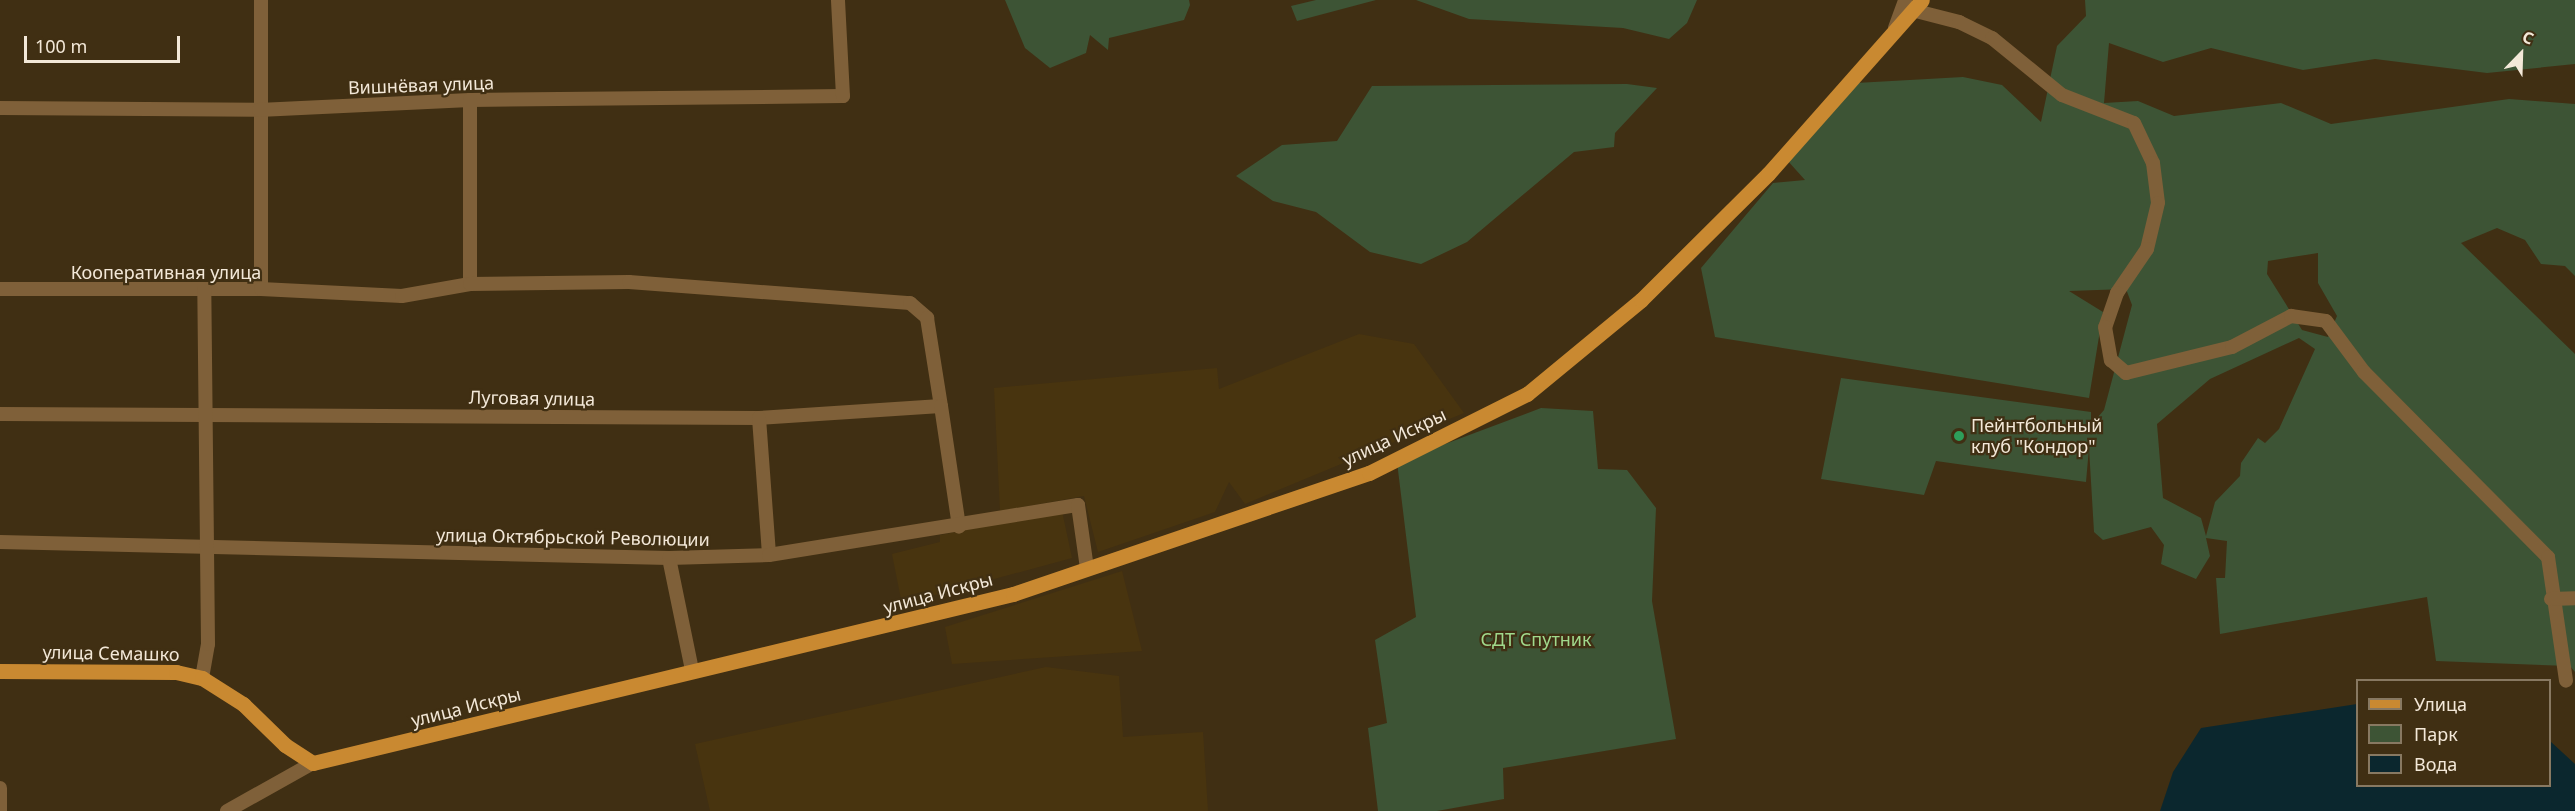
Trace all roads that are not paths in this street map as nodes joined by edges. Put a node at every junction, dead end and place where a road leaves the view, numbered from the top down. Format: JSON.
{"nodes":[{"id":1,"x":261,"y":0,"type":"edge"},
{"id":2,"x":838,"y":0,"type":"edge"},
{"id":3,"x":1913,"y":3,"type":"edge"},
{"id":4,"x":470,"y":100,"type":"junction"},
{"id":5,"x":0,"y":108,"type":"edge"},
{"id":6,"x":259,"y":110,"type":"junction"},
{"id":7,"x":470,"y":284,"type":"junction"},
{"id":8,"x":261,"y":289,"type":"junction"},
{"id":9,"x":0,"y":290,"type":"edge"},
{"id":10,"x":204,"y":290,"type":"junction"},
{"id":11,"x":941,"y":406,"type":"junction"},
{"id":12,"x":208,"y":412,"type":"junction"},
{"id":13,"x":0,"y":414,"type":"edge"},
{"id":14,"x":759,"y":418,"type":"junction"},
{"id":15,"x":959,"y":527,"type":"junction"},
{"id":16,"x":0,"y":542,"type":"edge"},
{"id":17,"x":207,"y":548,"type":"junction"},
{"id":18,"x":769,"y":555,"type":"junction"},
{"id":19,"x":669,"y":558,"type":"junction"},
{"id":20,"x":1087,"y":568,"type":"junction"},
{"id":21,"x":2552,"y":598,"type":"junction"},
{"id":22,"x":2575,"y":598,"type":"edge"},
{"id":23,"x":692,"y":670,"type":"junction"},
{"id":24,"x":0,"y":671,"type":"edge"},
{"id":25,"x":202,"y":678,"type":"junction"},
{"id":26,"x":2566,"y":681,"type":"dead end"},
{"id":27,"x":313,"y":763,"type":"junction"},
{"id":28,"x":0,"y":788,"type":"edge"},
{"id":29,"x":0,"y":811,"type":"edge"},
{"id":30,"x":227,"y":811,"type":"edge"}],
"edges":[{"from":1,"to":6,"type":"street"},
{"from":2,"to":4,"type":"street","name":"Вишнёвая улица"},
{"from":3,"to":20,"type":"main road","name":"улица Искры"},
{"from":3,"to":21,"type":"street"},
{"from":4,"to":6,"type":"street","name":"Вишнёвая улица"},
{"from":4,"to":7,"type":"street"},
{"from":5,"to":6,"type":"street","name":"Вишнёвая улица"},
{"from":6,"to":8,"type":"street"},
{"from":7,"to":8,"type":"street","name":"Кооперативная улица"},
{"from":7,"to":11,"type":"street","name":"Кооперативная улица"},
{"from":8,"to":10,"type":"street","name":"Кооперативная улица"},
{"from":9,"to":10,"type":"street","name":"Кооперативная улица"},
{"from":10,"to":12,"type":"street"},
{"from":11,"to":14,"type":"street","name":"Луговая улица"},
{"from":11,"to":15,"type":"street"},
{"from":12,"to":13,"type":"street","name":"Луговая улица"},
{"from":12,"to":14,"type":"street","name":"Луговая улица"},
{"from":12,"to":17,"type":"street"},
{"from":14,"to":18,"type":"street"},
{"from":15,"to":18,"type":"street","name":"улица Октябрьской Революции"},
{"from":15,"to":20,"type":"street","name":"улица Октябрьской Революции"},
{"from":16,"to":17,"type":"street","name":"улица Октябрьской Революции"},
{"from":17,"to":19,"type":"street","name":"улица Октябрьской Революции"},
{"from":17,"to":25,"type":"street"},
{"from":18,"to":19,"type":"street","name":"улица Октябрьской Революции"},
{"from":19,"to":23,"type":"street"},
{"from":20,"to":23,"type":"main road","name":"улица Искры"},
{"from":21,"to":22,"type":"street"},
{"from":21,"to":26,"type":"street"},
{"from":23,"to":27,"type":"main road","name":"улица Искры"},
{"from":24,"to":25,"type":"main road","name":"улица Семашко"},
{"from":25,"to":27,"type":"main road","name":"улица Семашко"},
{"from":27,"to":30,"type":"street"},
{"from":28,"to":29,"type":"street"}]}
